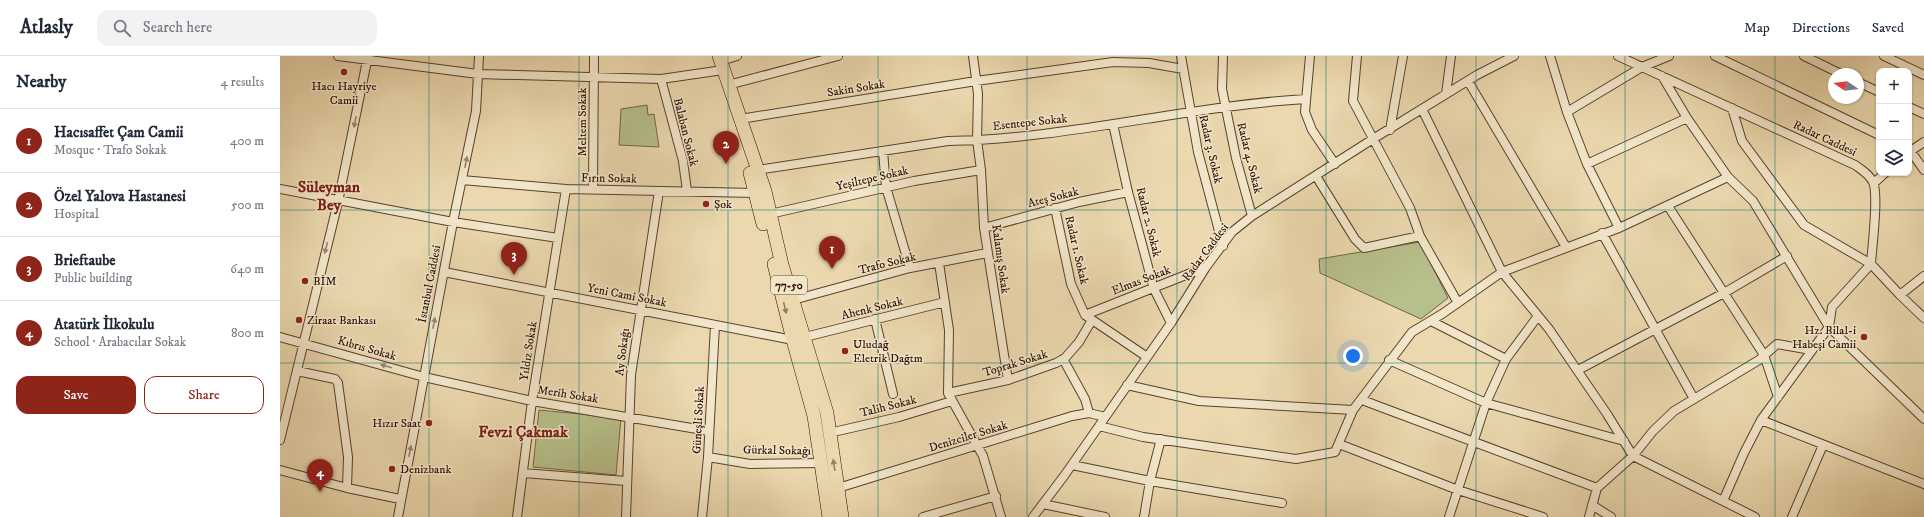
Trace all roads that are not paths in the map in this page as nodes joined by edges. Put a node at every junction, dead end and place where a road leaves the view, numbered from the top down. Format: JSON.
{"nodes":[{"id":1,"x":338,"y":56,"type":"edge"},
{"id":2,"x":479,"y":56,"type":"edge"},
{"id":3,"x":594,"y":56,"type":"edge"},
{"id":4,"x":736,"y":56,"type":"edge"},
{"id":5,"x":838,"y":56,"type":"edge"},
{"id":6,"x":973,"y":56,"type":"edge"},
{"id":7,"x":1181,"y":56,"type":"edge"},
{"id":8,"x":1222,"y":56,"type":"edge"},
{"id":9,"x":1310,"y":56,"type":"edge"},
{"id":10,"x":1357,"y":56,"type":"edge"},
{"id":11,"x":1403,"y":56,"type":"edge"},
{"id":12,"x":1451,"y":56,"type":"edge"},
{"id":13,"x":1514,"y":56,"type":"edge"},
{"id":14,"x":1550,"y":56,"type":"edge"},
{"id":15,"x":1618,"y":56,"type":"edge"},
{"id":16,"x":1669,"y":56,"type":"edge"},
{"id":17,"x":1715,"y":56,"type":"edge"},
{"id":18,"x":1804,"y":56,"type":"edge"},
{"id":19,"x":1884,"y":56,"type":"edge"},
{"id":20,"x":368,"y":58,"type":"edge"},
{"id":21,"x":718,"y":63,"type":"edge"},
{"id":22,"x":1642,"y":67,"type":"junction"},
{"id":23,"x":1829,"y":68,"type":"edge"},
{"id":24,"x":1183,"y":69,"type":"junction"},
{"id":25,"x":478,"y":74,"type":"junction"},
{"id":26,"x":1924,"y":75,"type":"edge"},
{"id":27,"x":1661,"y":76,"type":"junction"},
{"id":28,"x":594,"y":78,"type":"junction"},
{"id":29,"x":661,"y":79,"type":"junction"},
{"id":30,"x":976,"y":81,"type":"junction"},
{"id":31,"x":1468,"y":81,"type":"junction"},
{"id":32,"x":728,"y":85,"type":"junction"},
{"id":33,"x":1864,"y":85,"type":"edge"},
{"id":34,"x":1876,"y":91,"type":"edge"},
{"id":35,"x":1446,"y":94,"type":"junction"},
{"id":36,"x":1306,"y":99,"type":"junction"},
{"id":37,"x":1226,"y":106,"type":"junction"},
{"id":38,"x":1422,"y":108,"type":"junction"},
{"id":39,"x":1732,"y":108,"type":"junction"},
{"id":40,"x":1912,"y":108,"type":"edge"},
{"id":41,"x":1190,"y":112,"type":"junction"},
{"id":42,"x":1566,"y":112,"type":"junction"},
{"id":43,"x":1924,"y":114,"type":"edge"},
{"id":44,"x":1687,"y":118,"type":"junction"},
{"id":45,"x":740,"y":119,"type":"junction"},
{"id":46,"x":1113,"y":124,"type":"junction"},
{"id":47,"x":1390,"y":130,"type":"junction"},
{"id":48,"x":1876,"y":134,"type":"edge"},
{"id":49,"x":1373,"y":139,"type":"junction"},
{"id":50,"x":977,"y":140,"type":"junction"},
{"id":51,"x":1924,"y":142,"type":"edge"},
{"id":52,"x":1912,"y":149,"type":"edge"},
{"id":53,"x":883,"y":151,"type":"junction"},
{"id":54,"x":1912,"y":153,"type":"edge"},
{"id":55,"x":1335,"y":164,"type":"junction"},
{"id":56,"x":1587,"y":164,"type":"junction"},
{"id":57,"x":757,"y":170,"type":"junction"},
{"id":58,"x":981,"y":170,"type":"junction"},
{"id":59,"x":1924,"y":170,"type":"edge"},
{"id":60,"x":1316,"y":176,"type":"junction"},
{"id":61,"x":1882,"y":176,"type":"edge"},
{"id":62,"x":1728,"y":177,"type":"junction"},
{"id":63,"x":462,"y":180,"type":"junction"},
{"id":64,"x":1874,"y":184,"type":"junction"},
{"id":65,"x":886,"y":187,"type":"junction"},
{"id":66,"x":280,"y":189,"type":"edge"},
{"id":67,"x":566,"y":189,"type":"junction"},
{"id":68,"x":593,"y":189,"type":"junction"},
{"id":69,"x":659,"y":191,"type":"junction"},
{"id":70,"x":687,"y":191,"type":"junction"},
{"id":71,"x":1128,"y":192,"type":"junction"},
{"id":72,"x":756,"y":193,"type":"junction"},
{"id":73,"x":338,"y":202,"type":"junction"},
{"id":74,"x":1668,"y":206,"type":"junction"},
{"id":75,"x":1055,"y":208,"type":"junction"},
{"id":76,"x":770,"y":214,"type":"junction"},
{"id":77,"x":1252,"y":216,"type":"junction"},
{"id":78,"x":453,"y":222,"type":"junction"},
{"id":79,"x":984,"y":228,"type":"junction"},
{"id":80,"x":1619,"y":228,"type":"junction"},
{"id":81,"x":1602,"y":233,"type":"junction"},
{"id":82,"x":1420,"y":236,"type":"junction"},
{"id":83,"x":558,"y":238,"type":"junction"},
{"id":84,"x":1223,"y":246,"type":"junction"},
{"id":85,"x":1566,"y":247,"type":"junction"},
{"id":86,"x":988,"y":253,"type":"junction"},
{"id":87,"x":1786,"y":256,"type":"junction"},
{"id":88,"x":940,"y":263,"type":"junction"},
{"id":89,"x":1871,"y":264,"type":"junction"},
{"id":90,"x":910,"y":268,"type":"junction"},
{"id":91,"x":1206,"y":268,"type":"junction"},
{"id":92,"x":444,"y":272,"type":"junction"},
{"id":93,"x":1502,"y":272,"type":"junction"},
{"id":94,"x":1924,"y":276,"type":"edge"},
{"id":95,"x":1154,"y":289,"type":"junction"},
{"id":96,"x":549,"y":292,"type":"junction"},
{"id":97,"x":1724,"y":293,"type":"junction"},
{"id":98,"x":1900,"y":295,"type":"junction"},
{"id":99,"x":793,"y":300,"type":"junction"},
{"id":100,"x":945,"y":302,"type":"junction"},
{"id":101,"x":1458,"y":303,"type":"junction"},
{"id":102,"x":640,"y":310,"type":"junction"},
{"id":103,"x":1085,"y":315,"type":"junction"},
{"id":104,"x":1538,"y":316,"type":"junction"},
{"id":105,"x":1924,"y":318,"type":"edge"},
{"id":106,"x":875,"y":319,"type":"junction"},
{"id":107,"x":1092,"y":320,"type":"junction"},
{"id":108,"x":1431,"y":321,"type":"junction"},
{"id":109,"x":1170,"y":323,"type":"junction"},
{"id":110,"x":715,"y":325,"type":"junction"},
{"id":111,"x":1829,"y":326,"type":"junction"},
{"id":112,"x":1655,"y":330,"type":"junction"},
{"id":113,"x":280,"y":337,"type":"edge"},
{"id":114,"x":799,"y":338,"type":"junction"},
{"id":115,"x":303,"y":343,"type":"junction"},
{"id":116,"x":1811,"y":350,"type":"junction"},
{"id":117,"x":1764,"y":355,"type":"junction"},
{"id":118,"x":1147,"y":357,"type":"junction"},
{"id":119,"x":1063,"y":359,"type":"junction"},
{"id":120,"x":1506,"y":359,"type":"junction"},
{"id":121,"x":1389,"y":360,"type":"junction"},
{"id":122,"x":1578,"y":370,"type":"junction"},
{"id":123,"x":297,"y":371,"type":"junction"},
{"id":124,"x":424,"y":377,"type":"junction"},
{"id":125,"x":1008,"y":380,"type":"junction"},
{"id":126,"x":1127,"y":385,"type":"junction"},
{"id":127,"x":948,"y":393,"type":"junction"},
{"id":128,"x":893,"y":394,"type":"dead end"},
{"id":129,"x":1778,"y":397,"type":"junction"},
{"id":130,"x":1694,"y":399,"type":"junction"},
{"id":131,"x":1362,"y":400,"type":"junction"},
{"id":132,"x":532,"y":401,"type":"junction"},
{"id":133,"x":952,"y":401,"type":"junction"},
{"id":134,"x":1486,"y":403,"type":"junction"},
{"id":135,"x":1353,"y":410,"type":"junction"},
{"id":136,"x":1089,"y":413,"type":"junction"},
{"id":137,"x":629,"y":417,"type":"junction"},
{"id":138,"x":1105,"y":418,"type":"junction"},
{"id":139,"x":1924,"y":419,"type":"edge"},
{"id":140,"x":1761,"y":420,"type":"junction"},
{"id":141,"x":1099,"y":426,"type":"junction"},
{"id":142,"x":709,"y":431,"type":"junction"},
{"id":143,"x":830,"y":433,"type":"junction"},
{"id":144,"x":1161,"y":439,"type":"junction"},
{"id":145,"x":280,"y":440,"type":"edge"},
{"id":146,"x":1624,"y":441,"type":"junction"},
{"id":147,"x":1473,"y":442,"type":"junction"},
{"id":148,"x":1339,"y":444,"type":"junction"},
{"id":149,"x":1823,"y":445,"type":"junction"},
{"id":150,"x":978,"y":446,"type":"junction"},
{"id":151,"x":1633,"y":456,"type":"junction"},
{"id":152,"x":708,"y":457,"type":"junction"},
{"id":153,"x":822,"y":463,"type":"junction"},
{"id":154,"x":1072,"y":465,"type":"junction"},
{"id":155,"x":280,"y":470,"type":"edge"},
{"id":156,"x":523,"y":473,"type":"junction"},
{"id":157,"x":626,"y":481,"type":"junction"},
{"id":158,"x":1150,"y":481,"type":"junction"},
{"id":159,"x":1924,"y":484,"type":"edge"},
{"id":160,"x":347,"y":488,"type":"junction"},
{"id":161,"x":838,"y":488,"type":"junction"},
{"id":162,"x":1597,"y":488,"type":"junction"},
{"id":163,"x":1458,"y":490,"type":"junction"},
{"id":164,"x":996,"y":496,"type":"junction"},
{"id":165,"x":400,"y":499,"type":"junction"},
{"id":166,"x":1723,"y":501,"type":"junction"},
{"id":167,"x":1282,"y":503,"type":"dead end"},
{"id":168,"x":1043,"y":504,"type":"junction"},
{"id":169,"x":1592,"y":505,"type":"junction"},
{"id":170,"x":398,"y":517,"type":"edge"},
{"id":171,"x":518,"y":517,"type":"edge"},
{"id":172,"x":626,"y":517,"type":"edge"},
{"id":173,"x":702,"y":517,"type":"edge"},
{"id":174,"x":829,"y":517,"type":"edge"},
{"id":175,"x":842,"y":517,"type":"edge"},
{"id":176,"x":923,"y":517,"type":"edge"},
{"id":177,"x":1001,"y":517,"type":"edge"},
{"id":178,"x":1033,"y":517,"type":"edge"},
{"id":179,"x":1105,"y":517,"type":"edge"},
{"id":180,"x":1144,"y":517,"type":"edge"},
{"id":181,"x":1449,"y":517,"type":"edge"},
{"id":182,"x":1543,"y":517,"type":"edge"},
{"id":183,"x":1589,"y":517,"type":"edge"},
{"id":184,"x":1611,"y":517,"type":"edge"},
{"id":185,"x":1755,"y":517,"type":"edge"},
{"id":186,"x":1792,"y":517,"type":"edge"}],
"edges":[{"from":1,"to":20,"type":"street"},
{"from":2,"to":25,"type":"street","name":"İstanbul Caddesi"},
{"from":3,"to":28,"type":"street","name":"Meltem Sokak"},
{"from":4,"to":21,"type":"street"},
{"from":5,"to":32,"type":"street"},
{"from":6,"to":30,"type":"street","name":"Kalamış Sokak"},
{"from":7,"to":24,"type":"street","name":"Radar 3. Sokak"},
{"from":8,"to":37,"type":"street","name":"Radar 4. Sokak"},
{"from":9,"to":36,"type":"street"},
{"from":10,"to":49,"type":"street"},
{"from":11,"to":47,"type":"street"},
{"from":12,"to":35,"type":"street"},
{"from":13,"to":31,"type":"street","name":"Radar Caddesi"},
{"from":14,"to":42,"type":"street"},
{"from":15,"to":22,"type":"street","name":"Radar Caddesi"},
{"from":16,"to":22,"type":"street"},
{"from":17,"to":48,"type":"street"},
{"from":18,"to":23,"type":"street"},
{"from":19,"to":26,"type":"street"},
{"from":20,"to":25,"type":"street"},
{"from":20,"to":73,"type":"street","one_way":true},
{"from":21,"to":29,"type":"street"},
{"from":21,"to":32,"type":"main road","number":"77-50"},
{"from":21,"to":72,"type":"main road","number":"77-50"},
{"from":22,"to":27,"type":"street","name":"Radar Caddesi"},
{"from":22,"to":42,"type":"street"},
{"from":24,"to":30,"type":"street","name":"Sakin Sokak"},
{"from":24,"to":41,"type":"street","name":"Radar 3. Sokak"},
{"from":25,"to":28,"type":"street"},
{"from":63,"to":25,"type":"street","name":"İstanbul Caddesi","one_way":true},
{"from":27,"to":39,"type":"street","name":"Radar Caddesi"},
{"from":27,"to":44,"type":"street"},
{"from":28,"to":29,"type":"street"},
{"from":28,"to":68,"type":"street","name":"Meltem Sokak"},
{"from":29,"to":70,"type":"street","name":"Balaban Sokak"},
{"from":30,"to":45,"type":"street","name":"Sakin Sokak"},
{"from":30,"to":50,"type":"street","name":"Kalamış Sokak"},
{"from":31,"to":35,"type":"street","name":"Radar Caddesi"},
{"from":31,"to":85,"type":"street"},
{"from":32,"to":45,"type":"main road","number":"77-50"},
{"from":33,"to":34,"type":"street"},
{"from":35,"to":38,"type":"street","name":"Radar Caddesi"},
{"from":36,"to":37,"type":"street","name":"Esentepe Sokak"},
{"from":36,"to":55,"type":"street"},
{"from":37,"to":41,"type":"street","name":"Esentepe Sokak"},
{"from":37,"to":77,"type":"street","name":"Radar 4. Sokak"},
{"from":38,"to":47,"type":"street","name":"Radar Caddesi"},
{"from":38,"to":93,"type":"street"},
{"from":39,"to":64,"type":"street","name":"Radar Caddesi"},
{"from":39,"to":89,"type":"street"},
{"from":40,"to":43,"type":"street"},
{"from":41,"to":46,"type":"street","name":"Esentepe Sokak"},
{"from":41,"to":84,"type":"street","name":"Radar 3. Sokak"},
{"from":42,"to":56,"type":"street"},
{"from":44,"to":56,"type":"street"},
{"from":44,"to":62,"type":"street"},
{"from":45,"to":57,"type":"main road","number":"77-50"},
{"from":46,"to":50,"type":"street","name":"Esentepe Sokak"},
{"from":46,"to":71,"type":"street","name":"Radar 2. Sokak"},
{"from":47,"to":49,"type":"street","name":"Radar Caddesi"},
{"from":49,"to":55,"type":"street","name":"Radar Caddesi"},
{"from":49,"to":82,"type":"street"},
{"from":50,"to":53,"type":"street","name":"Esentepe Sokak"},
{"from":50,"to":58,"type":"street","name":"Kalamış Sokak"},
{"from":51,"to":52,"type":"street"},
{"from":53,"to":57,"type":"street","name":"Esentepe Sokak"},
{"from":53,"to":65,"type":"street"},
{"from":54,"to":59,"type":"street"},
{"from":55,"to":60,"type":"street","name":"Radar Caddesi"},
{"from":56,"to":80,"type":"street"},
{"from":57,"to":76,"type":"main road","number":"77-50"},
{"from":58,"to":65,"type":"street","name":"Yeşiltepe Sokak"},
{"from":58,"to":79,"type":"street","name":"Kalamış Sokak"},
{"from":60,"to":77,"type":"street","name":"Radar Caddesi"},
{"from":60,"to":82,"type":"street"},
{"from":61,"to":64,"type":"street"},
{"from":62,"to":74,"type":"street"},
{"from":62,"to":87,"type":"street"},
{"from":63,"to":67,"type":"street","name":"Fırın Sokak"},
{"from":63,"to":78,"type":"street","name":"İstanbul Caddesi"},
{"from":64,"to":89,"type":"street"},
{"from":65,"to":76,"type":"street","name":"Yeşiltepe Sokak"},
{"from":65,"to":90,"type":"street"},
{"from":66,"to":73,"type":"street"},
{"from":67,"to":68,"type":"street","name":"Fırın Sokak"},
{"from":67,"to":83,"type":"street","name":"Yıldız Sokak"},
{"from":68,"to":69,"type":"street","name":"Fırın Sokak"},
{"from":69,"to":70,"type":"street","name":"Fırın Sokak"},
{"from":69,"to":102,"type":"street","name":"Ay Sokağı"},
{"from":70,"to":72,"type":"street","name":"Fırın Sokak"},
{"from":71,"to":75,"type":"street","name":"Ateş Sokak"},
{"from":71,"to":95,"type":"street","name":"Radar 2. Sokak"},
{"from":72,"to":114,"type":"main road","number":"77-50","one_way":true},
{"from":73,"to":78,"type":"street"},
{"from":73,"to":115,"type":"street","one_way":true},
{"from":74,"to":80,"type":"street"},
{"from":74,"to":97,"type":"street"},
{"from":75,"to":79,"type":"street","name":"Ateş Sokak"},
{"from":75,"to":103,"type":"street","name":"Radar 1. Sokak"},
{"from":76,"to":99,"type":"main road","number":"77-50"},
{"from":77,"to":84,"type":"street","name":"Radar Caddesi"},
{"from":78,"to":83,"type":"street"},
{"from":78,"to":92,"type":"street","name":"İstanbul Caddesi"},
{"from":79,"to":86,"type":"street","name":"Kalamış Sokak"},
{"from":80,"to":81,"type":"street"},
{"from":81,"to":85,"type":"street"},
{"from":81,"to":112,"type":"street"},
{"from":82,"to":101,"type":"street"},
{"from":83,"to":96,"type":"street","name":"Yıldız Sokak"},
{"from":84,"to":91,"type":"street","name":"Radar Caddesi"},
{"from":85,"to":93,"type":"street"},
{"from":86,"to":88,"type":"street","name":"Trafo Sokak"},
{"from":86,"to":125,"type":"street","name":"Kalamış Sokak"},
{"from":87,"to":97,"type":"street"},
{"from":87,"to":111,"type":"street"},
{"from":88,"to":90,"type":"street","name":"Trafo Sokak"},
{"from":88,"to":100,"type":"street"},
{"from":89,"to":98,"type":"street"},
{"from":89,"to":111,"type":"street"},
{"from":90,"to":99,"type":"street","name":"Trafo Sokak"},
{"from":91,"to":95,"type":"street","name":"Elmas Sokak"},
{"from":91,"to":109,"type":"street","name":"Radar Caddesi"},
{"from":92,"to":96,"type":"street","name":"Yeni Cami Sokak"},
{"from":124,"to":92,"type":"street","name":"İstanbul Caddesi","one_way":true},
{"from":93,"to":101,"type":"street"},
{"from":93,"to":104,"type":"street"},
{"from":94,"to":98,"type":"street"},
{"from":95,"to":103,"type":"street","name":"Elmas Sokak"},
{"from":95,"to":109,"type":"street","name":"Radar 2. Sokak"},
{"from":96,"to":102,"type":"street","name":"Yeni Cami Sokak"},
{"from":96,"to":132,"type":"street","name":"Yıldız Sokak"},
{"from":97,"to":112,"type":"street"},
{"from":97,"to":117,"type":"street"},
{"from":98,"to":105,"type":"street"},
{"from":99,"to":114,"type":"main road","number":"77-50"},
{"from":100,"to":106,"type":"street","name":"Ahenk Sokak"},
{"from":100,"to":127,"type":"street"},
{"from":101,"to":108,"type":"street"},
{"from":102,"to":110,"type":"street","name":"Yeni Cami Sokak"},
{"from":102,"to":137,"type":"street","name":"Ay Sokağı"},
{"from":103,"to":107,"type":"street","name":"Radar 1. Sokak"},
{"from":104,"to":120,"type":"street"},
{"from":104,"to":122,"type":"street"},
{"from":106,"to":114,"type":"street","name":"Ahenk Sokak"},
{"from":106,"to":128,"type":"street"},
{"from":107,"to":118,"type":"street","name":"Radar 1. Sokak"},
{"from":107,"to":119,"type":"street","name":"Toprak Sokak"},
{"from":108,"to":120,"type":"street"},
{"from":108,"to":121,"type":"street"},
{"from":109,"to":118,"type":"street","name":"Radar Caddesi"},
{"from":110,"to":114,"type":"street","name":"Yeni Cami Sokak"},
{"from":110,"to":142,"type":"street","name":"Güneşli Sokak"},
{"from":111,"to":116,"type":"street"},
{"from":111,"to":139,"type":"street"},
{"from":112,"to":122,"type":"street"},
{"from":112,"to":130,"type":"street"},
{"from":113,"to":115,"type":"street","name":"Kıbrıs Sokak"},
{"from":114,"to":143,"type":"main road","number":"77-50"},
{"from":114,"to":153,"type":"main road","number":"77-50"},
{"from":115,"to":123,"type":"street"},
{"from":124,"to":115,"type":"street","name":"Kıbrıs Sokak","one_way":true},
{"from":116,"to":117,"type":"street"},
{"from":116,"to":129,"type":"street"},
{"from":117,"to":129,"type":"street"},
{"from":117,"to":130,"type":"street"},
{"from":118,"to":126,"type":"street","name":"Radar Caddesi"},
{"from":119,"to":125,"type":"street","name":"Toprak Sokak"},
{"from":119,"to":136,"type":"street"},
{"from":120,"to":134,"type":"street"},
{"from":121,"to":131,"type":"street"},
{"from":121,"to":134,"type":"street"},
{"from":122,"to":146,"type":"street"},
{"from":123,"to":145,"type":"street"},
{"from":123,"to":160,"type":"street"},
{"from":124,"to":132,"type":"street","name":"Merih Sokak"},
{"from":165,"to":124,"type":"street","name":"İstanbul Caddesi","one_way":true},
{"from":125,"to":127,"type":"street","name":"Toprak Sokak"},
{"from":126,"to":135,"type":"street"},
{"from":126,"to":138,"type":"street","name":"Radar Caddesi"},
{"from":127,"to":133,"type":"street"},
{"from":129,"to":140,"type":"street"},
{"from":130,"to":151,"type":"street"},
{"from":131,"to":135,"type":"street"},
{"from":131,"to":147,"type":"street"},
{"from":132,"to":137,"type":"street","name":"Merih Sokak"},
{"from":132,"to":156,"type":"street","name":"Yıldız Sokak"},
{"from":133,"to":143,"type":"street","name":"Talih Sokak"},
{"from":133,"to":150,"type":"street"},
{"from":134,"to":146,"type":"street"},
{"from":134,"to":147,"type":"street"},
{"from":135,"to":148,"type":"street"},
{"from":136,"to":138,"type":"street","name":"Denizciler Sokak"},
{"from":136,"to":150,"type":"street","name":"Denizciler Sokak"},
{"from":137,"to":142,"type":"street","name":"Merih Sokak"},
{"from":137,"to":157,"type":"street","name":"Ay Sokağı"},
{"from":138,"to":141,"type":"street","name":"Radar Caddesi"},
{"from":140,"to":149,"type":"street"},
{"from":140,"to":166,"type":"street"},
{"from":141,"to":144,"type":"street"},
{"from":141,"to":154,"type":"street","name":"Radar Caddesi"},
{"from":142,"to":152,"type":"street","name":"Güneşli Sokak"},
{"from":161,"to":143,"type":"main road","number":"77-50","one_way":true},
{"from":144,"to":148,"type":"street"},
{"from":144,"to":158,"type":"street"},
{"from":146,"to":151,"type":"street"},
{"from":147,"to":162,"type":"street"},
{"from":147,"to":163,"type":"street"},
{"from":148,"to":163,"type":"street"},
{"from":149,"to":159,"type":"street"},
{"from":149,"to":186,"type":"street"},
{"from":150,"to":161,"type":"street","name":"Denizciler Sokak"},
{"from":150,"to":164,"type":"street"},
{"from":151,"to":162,"type":"street"},
{"from":151,"to":166,"type":"street"},
{"from":152,"to":153,"type":"street","name":"Gürkal Sokağı"},
{"from":152,"to":173,"type":"street","name":"Güneşli Sokak"},
{"from":153,"to":174,"type":"main road","number":"77-50"},
{"from":154,"to":158,"type":"street"},
{"from":154,"to":168,"type":"street","name":"Radar Caddesi"},
{"from":155,"to":160,"type":"street"},
{"from":156,"to":157,"type":"street"},
{"from":156,"to":171,"type":"street","name":"Yıldız Sokak"},
{"from":157,"to":172,"type":"street","name":"Ay Sokağı"},
{"from":158,"to":167,"type":"street"},
{"from":158,"to":180,"type":"street"},
{"from":160,"to":165,"type":"street"},
{"from":161,"to":175,"type":"main road","number":"77-50"},
{"from":162,"to":169,"type":"street"},
{"from":163,"to":181,"type":"street"},
{"from":163,"to":182,"type":"street"},
{"from":164,"to":176,"type":"street"},
{"from":164,"to":177,"type":"street"},
{"from":165,"to":170,"type":"street","name":"İstanbul Caddesi"},
{"from":166,"to":185,"type":"street"},
{"from":168,"to":178,"type":"street","name":"Radar Caddesi"},
{"from":168,"to":179,"type":"street"},
{"from":169,"to":183,"type":"street"},
{"from":169,"to":184,"type":"street"}]}
